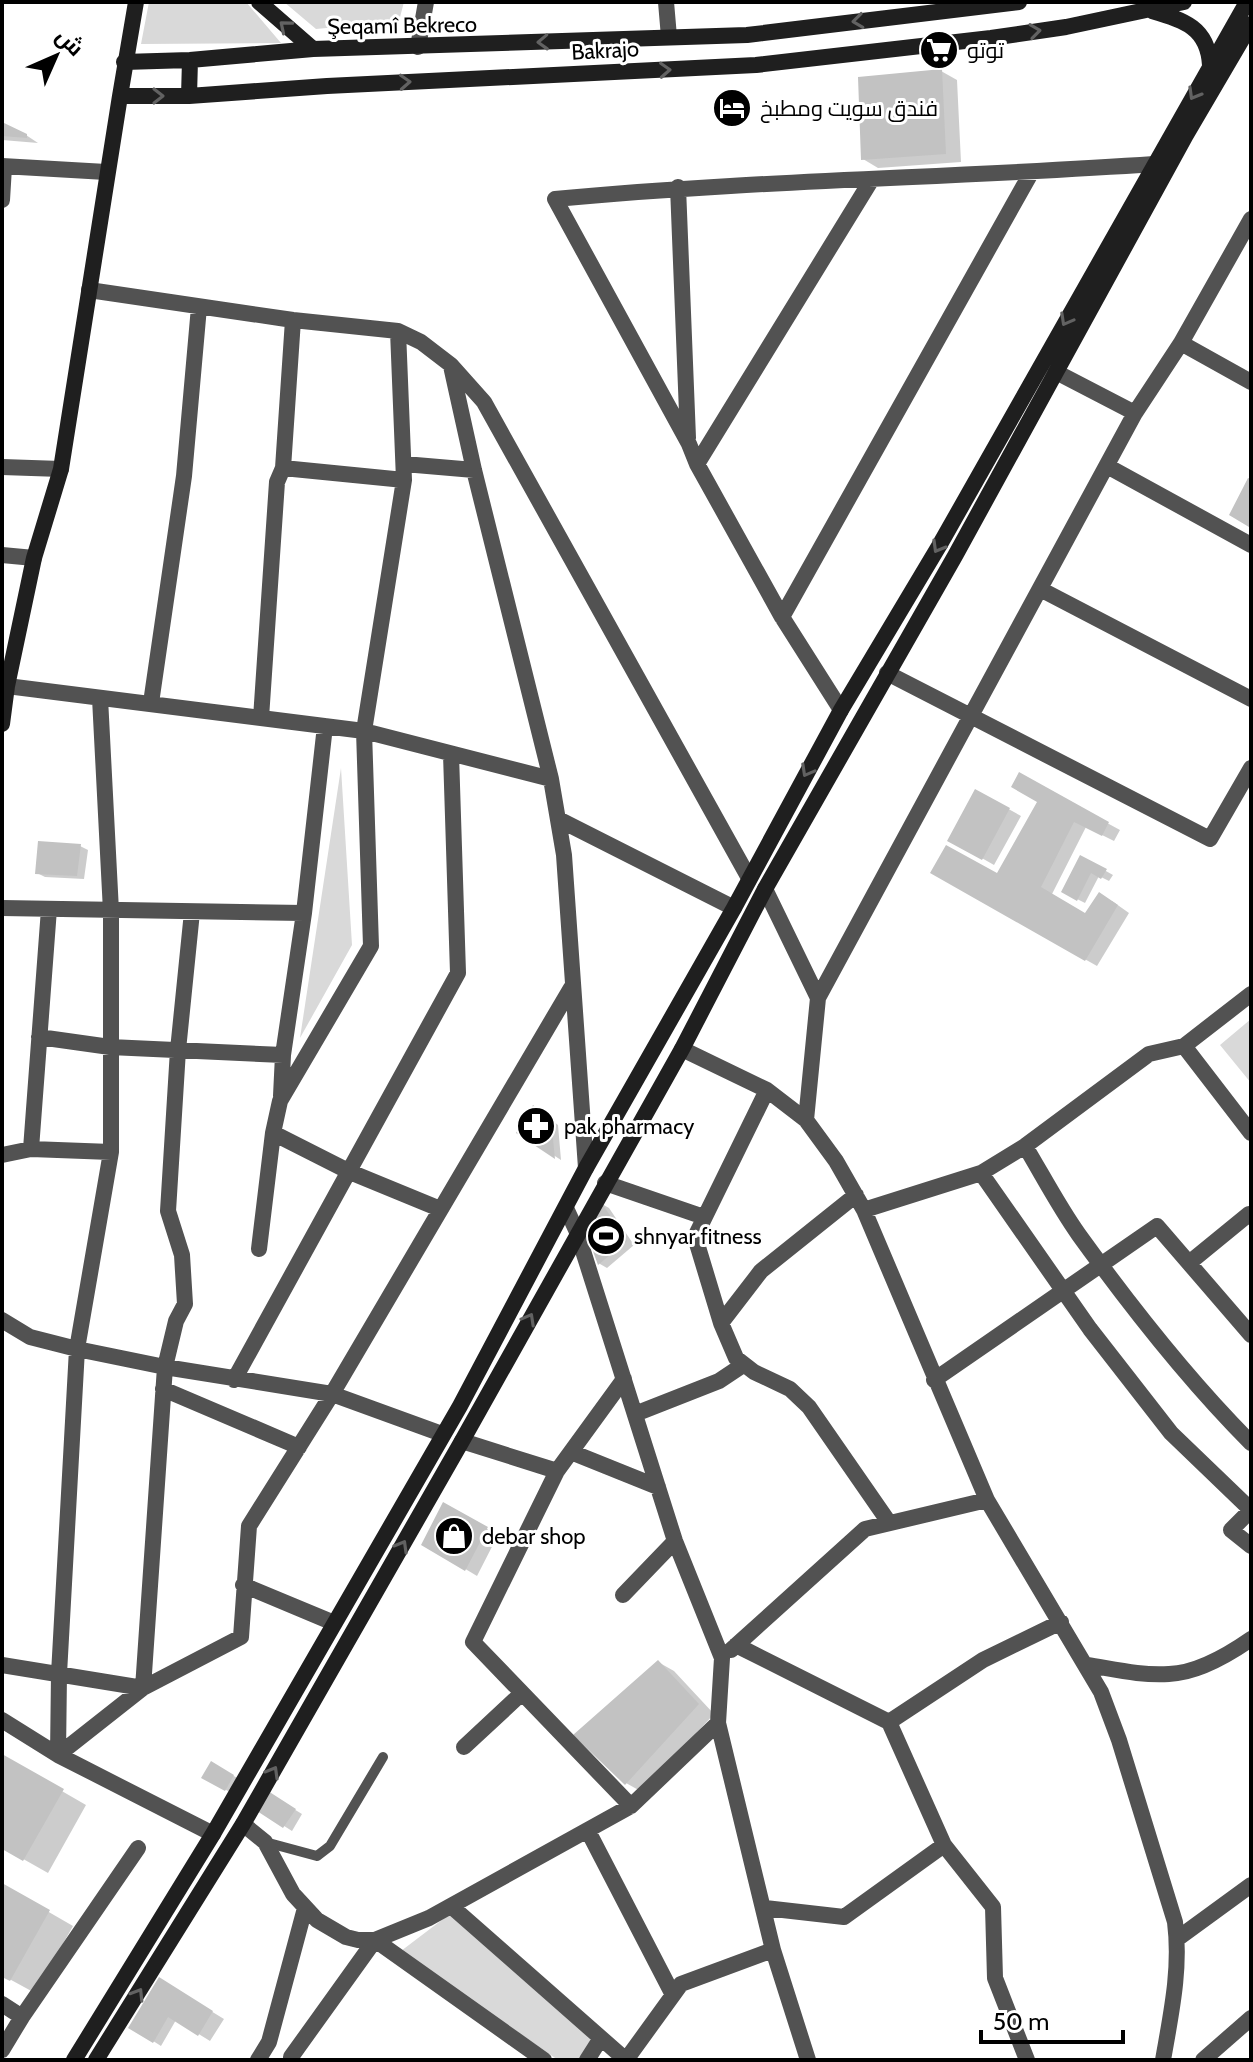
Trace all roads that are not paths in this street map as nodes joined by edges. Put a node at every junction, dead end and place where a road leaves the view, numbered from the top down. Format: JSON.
{"nodes":[{"id":1,"x":136,"y":2,"type":"edge"},
{"id":2,"x":259,"y":2,"type":"edge"},
{"id":3,"x":426,"y":2,"type":"edge"},
{"id":4,"x":666,"y":2,"type":"edge"},
{"id":5,"x":1019,"y":2,"type":"edge"},
{"id":6,"x":1184,"y":2,"type":"edge"},
{"id":7,"x":1247,"y":2,"type":"edge"},
{"id":8,"x":904,"y":9,"type":"edge"},
{"id":9,"x":1150,"y":11,"type":"junction"},
{"id":10,"x":1251,"y":24,"type":"edge"},
{"id":11,"x":669,"y":37,"type":"junction"},
{"id":12,"x":418,"y":47,"type":"junction"},
{"id":13,"x":313,"y":49,"type":"junction"},
{"id":14,"x":190,"y":60,"type":"junction"},
{"id":15,"x":124,"y":62,"type":"junction"},
{"id":16,"x":1210,"y":65,"type":"junction"},
{"id":17,"x":120,"y":96,"type":"junction"},
{"id":18,"x":189,"y":96,"type":"junction"},
{"id":19,"x":1154,"y":164,"type":"junction"},
{"id":20,"x":3,"y":167,"type":"edge"},
{"id":21,"x":106,"y":172,"type":"junction"},
{"id":22,"x":1031,"y":173,"type":"junction"},
{"id":23,"x":872,"y":179,"type":"junction"},
{"id":24,"x":678,"y":187,"type":"junction"},
{"id":25,"x":2,"y":200,"type":"edge"},
{"id":26,"x":1251,"y":219,"type":"edge"},
{"id":27,"x":89,"y":290,"type":"junction"},
{"id":28,"x":199,"y":307,"type":"junction"},
{"id":29,"x":293,"y":320,"type":"junction"},
{"id":30,"x":398,"y":331,"type":"junction"},
{"id":31,"x":1181,"y":343,"type":"junction"},
{"id":32,"x":451,"y":365,"type":"junction"},
{"id":33,"x":1056,"y":372,"type":"junction"},
{"id":34,"x":1251,"y":382,"type":"edge"},
{"id":35,"x":1135,"y":413,"type":"junction"},
{"id":36,"x":689,"y":444,"type":"junction"},
{"id":37,"x":697,"y":464,"type":"junction"},
{"id":38,"x":1107,"y":466,"type":"junction"},
{"id":39,"x":2,"y":467,"type":"edge"},
{"id":40,"x":283,"y":468,"type":"junction"},
{"id":41,"x":61,"y":469,"type":"junction"},
{"id":42,"x":474,"y":470,"type":"junction"},
{"id":43,"x":404,"y":472,"type":"junction"},
{"id":44,"x":1251,"y":545,"type":"edge"},
{"id":45,"x":2,"y":555,"type":"edge"},
{"id":46,"x":34,"y":558,"type":"junction"},
{"id":47,"x":1040,"y":589,"type":"junction"},
{"id":48,"x":782,"y":617,"type":"junction"},
{"id":49,"x":887,"y":673,"type":"junction"},
{"id":50,"x":5,"y":696,"type":"edge"},
{"id":51,"x":100,"y":698,"type":"junction"},
{"id":52,"x":1251,"y":699,"type":"edge"},
{"id":53,"x":151,"y":703,"type":"junction"},
{"id":54,"x":841,"y":710,"type":"junction"},
{"id":55,"x":969,"y":717,"type":"junction"},
{"id":56,"x":261,"y":718,"type":"junction"},
{"id":57,"x":2,"y":724,"type":"edge"},
{"id":58,"x":325,"y":726,"type":"junction"},
{"id":59,"x":364,"y":731,"type":"junction"},
{"id":60,"x":451,"y":754,"type":"junction"},
{"id":61,"x":1251,"y":768,"type":"edge"},
{"id":62,"x":551,"y":779,"type":"junction"},
{"id":63,"x":558,"y":819,"type":"junction"},
{"id":64,"x":749,"y":878,"type":"junction"},
{"id":65,"x":765,"y":889,"type":"junction"},
{"id":66,"x":2,"y":908,"type":"edge"},
{"id":67,"x":734,"y":908,"type":"junction"},
{"id":68,"x":49,"y":909,"type":"junction"},
{"id":69,"x":111,"y":911,"type":"junction"},
{"id":70,"x":192,"y":912,"type":"junction"},
{"id":71,"x":304,"y":913,"type":"junction"},
{"id":72,"x":571,"y":988,"type":"junction"},
{"id":73,"x":1251,"y":994,"type":"edge"},
{"id":74,"x":818,"y":998,"type":"junction"},
{"id":75,"x":39,"y":1037,"type":"junction"},
{"id":76,"x":1184,"y":1046,"type":"junction"},
{"id":77,"x":110,"y":1047,"type":"junction"},
{"id":78,"x":682,"y":1049,"type":"junction"},
{"id":79,"x":178,"y":1050,"type":"junction"},
{"id":80,"x":283,"y":1055,"type":"junction"},
{"id":81,"x":767,"y":1090,"type":"junction"},
{"id":82,"x":280,"y":1101,"type":"junction"},
{"id":83,"x":806,"y":1120,"type":"junction"},
{"id":84,"x":273,"y":1133,"type":"junction"},
{"id":85,"x":1251,"y":1133,"type":"edge"},
{"id":86,"x":1025,"y":1146,"type":"junction"},
{"id":87,"x":31,"y":1149,"type":"junction"},
{"id":88,"x":111,"y":1152,"type":"junction"},
{"id":89,"x":2,"y":1155,"type":"edge"},
{"id":90,"x":586,"y":1168,"type":"junction"},
{"id":91,"x":350,"y":1172,"type":"junction"},
{"id":92,"x":981,"y":1173,"type":"junction"},
{"id":93,"x":605,"y":1183,"type":"junction"},
{"id":94,"x":856,"y":1195,"type":"junction"},
{"id":95,"x":566,"y":1208,"type":"junction"},
{"id":96,"x":440,"y":1209,"type":"junction"},
{"id":97,"x":864,"y":1210,"type":"junction"},
{"id":98,"x":704,"y":1217,"type":"junction"},
{"id":99,"x":1251,"y":1217,"type":"edge"},
{"id":100,"x":577,"y":1232,"type":"junction"},
{"id":101,"x":259,"y":1249,"type":"dead end"},
{"id":102,"x":1189,"y":1263,"type":"junction"},
{"id":103,"x":1102,"y":1264,"type":"junction"},
{"id":104,"x":1065,"y":1290,"type":"junction"},
{"id":105,"x":2,"y":1320,"type":"edge"},
{"id":106,"x":721,"y":1323,"type":"junction"},
{"id":107,"x":1251,"y":1335,"type":"edge"},
{"id":108,"x":77,"y":1349,"type":"junction"},
{"id":109,"x":743,"y":1365,"type":"junction"},
{"id":110,"x":165,"y":1367,"type":"junction"},
{"id":111,"x":624,"y":1379,"type":"junction"},
{"id":112,"x":234,"y":1380,"type":"junction"},
{"id":113,"x":934,"y":1380,"type":"junction"},
{"id":114,"x":163,"y":1389,"type":"junction"},
{"id":115,"x":332,"y":1394,"type":"junction"},
{"id":116,"x":635,"y":1414,"type":"junction"},
{"id":117,"x":442,"y":1434,"type":"junction"},
{"id":118,"x":462,"y":1441,"type":"junction"},
{"id":119,"x":1251,"y":1443,"type":"edge"},
{"id":120,"x":299,"y":1447,"type":"junction"},
{"id":121,"x":571,"y":1452,"type":"junction"},
{"id":122,"x":557,"y":1471,"type":"junction"},
{"id":123,"x":658,"y":1487,"type":"junction"},
{"id":124,"x":987,"y":1500,"type":"junction"},
{"id":125,"x":1251,"y":1510,"type":"edge"},
{"id":126,"x":888,"y":1521,"type":"junction"},
{"id":127,"x":675,"y":1541,"type":"junction"},
{"id":128,"x":1251,"y":1546,"type":"edge"},
{"id":129,"x":243,"y":1585,"type":"junction"},
{"id":130,"x":623,"y":1595,"type":"dead end"},
{"id":131,"x":1061,"y":1622,"type":"junction"},
{"id":132,"x":334,"y":1623,"type":"junction"},
{"id":133,"x":1251,"y":1639,"type":"edge"},
{"id":134,"x":736,"y":1645,"type":"junction"},
{"id":135,"x":722,"y":1658,"type":"junction"},
{"id":136,"x":2,"y":1665,"type":"edge"},
{"id":137,"x":1087,"y":1665,"type":"junction"},
{"id":138,"x":59,"y":1674,"type":"junction"},
{"id":139,"x":143,"y":1688,"type":"junction"},
{"id":140,"x":521,"y":1694,"type":"junction"},
{"id":141,"x":2,"y":1720,"type":"edge"},
{"id":142,"x":889,"y":1722,"type":"junction"},
{"id":143,"x":718,"y":1723,"type":"junction"},
{"id":144,"x":464,"y":1747,"type":"dead end"},
{"id":145,"x":58,"y":1755,"type":"junction"},
{"id":146,"x":383,"y":1757,"type":"dead end"},
{"id":147,"x":631,"y":1806,"type":"junction"},
{"id":148,"x":243,"y":1824,"type":"junction"},
{"id":149,"x":588,"y":1831,"type":"junction"},
{"id":150,"x":213,"y":1834,"type":"junction"},
{"id":151,"x":265,"y":1842,"type":"junction"},
{"id":152,"x":944,"y":1845,"type":"junction"},
{"id":153,"x":138,"y":1848,"type":"dead end"},
{"id":154,"x":1251,"y":1885,"type":"edge"},
{"id":155,"x":451,"y":1906,"type":"junction"},
{"id":156,"x":305,"y":1908,"type":"junction"},
{"id":157,"x":765,"y":1908,"type":"junction"},
{"id":158,"x":1177,"y":1939,"type":"junction"},
{"id":159,"x":375,"y":1940,"type":"junction"},
{"id":160,"x":773,"y":1950,"type":"junction"},
{"id":161,"x":673,"y":1995,"type":"junction"},
{"id":162,"x":2,"y":2004,"type":"edge"},
{"id":163,"x":22,"y":2017,"type":"junction"},
{"id":164,"x":1250,"y":2024,"type":"edge"},
{"id":165,"x":601,"y":2038,"type":"junction"},
{"id":166,"x":269,"y":2042,"type":"junction"},
{"id":167,"x":2,"y":2050,"type":"edge"},
{"id":168,"x":293,"y":2059,"type":"edge"},
{"id":169,"x":74,"y":2060,"type":"edge"},
{"id":170,"x":96,"y":2060,"type":"edge"},
{"id":171,"x":258,"y":2060,"type":"edge"},
{"id":172,"x":544,"y":2060,"type":"edge"},
{"id":173,"x":587,"y":2060,"type":"edge"},
{"id":174,"x":626,"y":2060,"type":"edge"},
{"id":175,"x":808,"y":2060,"type":"edge"},
{"id":176,"x":1027,"y":2060,"type":"edge"},
{"id":177,"x":1163,"y":2060,"type":"edge"},
{"id":178,"x":1203,"y":2060,"type":"edge"}],
"edges":[{"from":1,"to":15,"type":"main road"},
{"from":13,"to":2,"type":"main road","one_way":true},
{"from":3,"to":12,"type":"street"},
{"from":4,"to":11,"type":"street"},
{"from":5,"to":8,"type":"main road","name":"Şeqamî Bekreco"},
{"from":6,"to":9,"type":"main road","name":"Bakrajo"},
{"from":7,"to":16,"type":"main road"},
{"from":8,"to":11,"type":"main road","name":"Şeqamî Bekreco","one_way":true},
{"from":9,"to":16,"type":"main road"},
{"from":18,"to":9,"type":"main road","name":"Bakrajo","one_way":true},
{"from":10,"to":33,"type":"main road"},
{"from":11,"to":12,"type":"main road","name":"Şeqamî Bekreco","one_way":true},
{"from":12,"to":13,"type":"main road","name":"Şeqamî Bekreco"},
{"from":13,"to":14,"type":"main road","name":"Şeqamî Bekreco"},
{"from":14,"to":15,"type":"main road","name":"Şeqamî Bekreco"},
{"from":14,"to":18,"type":"main road"},
{"from":15,"to":17,"type":"main road"},
{"from":16,"to":19,"type":"main road","one_way":true},
{"from":17,"to":18,"type":"main road","name":"Bakrajo","one_way":true},
{"from":17,"to":21,"type":"main road"},
{"from":19,"to":22,"type":"street"},
{"from":19,"to":54,"type":"main road","one_way":true},
{"from":20,"to":21,"type":"street"},
{"from":20,"to":25,"type":"street"},
{"from":21,"to":27,"type":"main road"},
{"from":22,"to":23,"type":"street"},
{"from":22,"to":48,"type":"street"},
{"from":23,"to":24,"type":"street"},
{"from":23,"to":37,"type":"street"},
{"from":24,"to":36,"type":"street"},
{"from":24,"to":36,"type":"street"},
{"from":26,"to":31,"type":"street"},
{"from":27,"to":28,"type":"street"},
{"from":27,"to":41,"type":"main road"},
{"from":28,"to":29,"type":"street"},
{"from":28,"to":53,"type":"street"},
{"from":29,"to":30,"type":"street"},
{"from":29,"to":40,"type":"street"},
{"from":30,"to":32,"type":"street"},
{"from":30,"to":43,"type":"street"},
{"from":31,"to":34,"type":"street"},
{"from":31,"to":35,"type":"street"},
{"from":32,"to":42,"type":"street"},
{"from":32,"to":64,"type":"street"},
{"from":33,"to":35,"type":"street"},
{"from":33,"to":49,"type":"main road"},
{"from":35,"to":38,"type":"street"},
{"from":36,"to":37,"type":"street"},
{"from":37,"to":48,"type":"street"},
{"from":38,"to":44,"type":"street"},
{"from":38,"to":47,"type":"street"},
{"from":39,"to":41,"type":"street"},
{"from":40,"to":43,"type":"street"},
{"from":40,"to":56,"type":"street"},
{"from":41,"to":46,"type":"main road"},
{"from":42,"to":43,"type":"street"},
{"from":42,"to":62,"type":"street"},
{"from":43,"to":59,"type":"street"},
{"from":45,"to":46,"type":"street"},
{"from":46,"to":50,"type":"main road"},
{"from":47,"to":52,"type":"street"},
{"from":47,"to":55,"type":"street"},
{"from":48,"to":54,"type":"street"},
{"from":49,"to":55,"type":"street"},
{"from":49,"to":65,"type":"main road"},
{"from":50,"to":51,"type":"street"},
{"from":50,"to":57,"type":"main road"},
{"from":51,"to":53,"type":"street"},
{"from":51,"to":69,"type":"street"},
{"from":53,"to":56,"type":"street"},
{"from":54,"to":64,"type":"main road","one_way":true},
{"from":55,"to":61,"type":"street"},
{"from":55,"to":74,"type":"street"},
{"from":56,"to":58,"type":"street"},
{"from":58,"to":59,"type":"street"},
{"from":58,"to":71,"type":"street"},
{"from":59,"to":60,"type":"street"},
{"from":59,"to":82,"type":"street"},
{"from":60,"to":62,"type":"street"},
{"from":60,"to":91,"type":"street"},
{"from":62,"to":63,"type":"street"},
{"from":63,"to":67,"type":"street"},
{"from":63,"to":72,"type":"street"},
{"from":64,"to":67,"type":"main road"},
{"from":65,"to":74,"type":"street"},
{"from":65,"to":78,"type":"main road"},
{"from":66,"to":68,"type":"street"},
{"from":67,"to":90,"type":"main road"},
{"from":68,"to":69,"type":"street"},
{"from":68,"to":75,"type":"street"},
{"from":69,"to":70,"type":"street"},
{"from":69,"to":77,"type":"street"},
{"from":70,"to":71,"type":"street"},
{"from":70,"to":79,"type":"street"},
{"from":71,"to":80,"type":"street"},
{"from":72,"to":90,"type":"street"},
{"from":72,"to":96,"type":"street"},
{"from":73,"to":76,"type":"street"},
{"from":74,"to":83,"type":"street"},
{"from":75,"to":77,"type":"street"},
{"from":75,"to":87,"type":"street"},
{"from":76,"to":85,"type":"street"},
{"from":76,"to":86,"type":"street"},
{"from":77,"to":79,"type":"street"},
{"from":77,"to":88,"type":"street"},
{"from":78,"to":81,"type":"street"},
{"from":78,"to":93,"type":"main road"},
{"from":79,"to":80,"type":"street"},
{"from":79,"to":110,"type":"street"},
{"from":80,"to":82,"type":"street"},
{"from":81,"to":83,"type":"street"},
{"from":81,"to":98,"type":"street"},
{"from":82,"to":84,"type":"street"},
{"from":83,"to":94,"type":"street"},
{"from":84,"to":91,"type":"street"},
{"from":84,"to":101,"type":"street"},
{"from":86,"to":92,"type":"street"},
{"from":86,"to":103,"type":"street"},
{"from":87,"to":88,"type":"street"},
{"from":87,"to":89,"type":"street"},
{"from":88,"to":108,"type":"street"},
{"from":90,"to":95,"type":"main road"},
{"from":91,"to":96,"type":"street"},
{"from":91,"to":112,"type":"street"},
{"from":92,"to":97,"type":"street"},
{"from":92,"to":104,"type":"street"},
{"from":93,"to":98,"type":"street"},
{"from":93,"to":100,"type":"main road"},
{"from":94,"to":97,"type":"street"},
{"from":94,"to":106,"type":"street"},
{"from":95,"to":100,"type":"street"},
{"from":95,"to":117,"type":"main road"},
{"from":96,"to":115,"type":"street"},
{"from":97,"to":113,"type":"street"},
{"from":98,"to":106,"type":"street"},
{"from":99,"to":102,"type":"street"},
{"from":100,"to":111,"type":"street"},
{"from":118,"to":100,"type":"main road","one_way":true},
{"from":102,"to":103,"type":"street"},
{"from":102,"to":107,"type":"street"},
{"from":103,"to":104,"type":"street"},
{"from":103,"to":119,"type":"street"},
{"from":104,"to":113,"type":"street"},
{"from":104,"to":125,"type":"street"},
{"from":105,"to":108,"type":"street"},
{"from":106,"to":109,"type":"street"},
{"from":108,"to":110,"type":"street"},
{"from":108,"to":138,"type":"street"},
{"from":109,"to":116,"type":"street"},
{"from":109,"to":126,"type":"street"},
{"from":110,"to":112,"type":"street"},
{"from":110,"to":114,"type":"street"},
{"from":111,"to":116,"type":"street"},
{"from":111,"to":121,"type":"street"},
{"from":112,"to":115,"type":"street"},
{"from":113,"to":124,"type":"street"},
{"from":114,"to":120,"type":"street"},
{"from":114,"to":139,"type":"street"},
{"from":115,"to":117,"type":"street"},
{"from":115,"to":120,"type":"street"},
{"from":116,"to":123,"type":"street"},
{"from":117,"to":132,"type":"main road"},
{"from":118,"to":122,"type":"street"},
{"from":148,"to":118,"type":"main road","one_way":true},
{"from":120,"to":129,"type":"street"},
{"from":121,"to":122,"type":"street"},
{"from":121,"to":123,"type":"street"},
{"from":122,"to":140,"type":"street"},
{"from":123,"to":127,"type":"street"},
{"from":124,"to":126,"type":"street"},
{"from":124,"to":131,"type":"street"},
{"from":125,"to":128,"type":"street"},
{"from":126,"to":134,"type":"street"},
{"from":127,"to":130,"type":"street"},
{"from":127,"to":135,"type":"street"},
{"from":129,"to":132,"type":"street"},
{"from":129,"to":139,"type":"street"},
{"from":131,"to":137,"type":"street"},
{"from":131,"to":142,"type":"street"},
{"from":132,"to":150,"type":"main road"},
{"from":133,"to":137,"type":"street"},
{"from":134,"to":135,"type":"street"},
{"from":134,"to":142,"type":"street"},
{"from":135,"to":143,"type":"street"},
{"from":136,"to":138,"type":"street"},
{"from":137,"to":158,"type":"street"},
{"from":138,"to":139,"type":"street"},
{"from":138,"to":145,"type":"street"},
{"from":139,"to":145,"type":"street"},
{"from":140,"to":144,"type":"street"},
{"from":140,"to":147,"type":"street"},
{"from":141,"to":145,"type":"street"},
{"from":142,"to":152,"type":"street"},
{"from":143,"to":147,"type":"street"},
{"from":143,"to":157,"type":"street"},
{"from":145,"to":150,"type":"street"},
{"from":146,"to":151,"type":"lane"},
{"from":147,"to":149,"type":"street"},
{"from":148,"to":151,"type":"street"},
{"from":170,"to":148,"type":"main road","one_way":true},
{"from":149,"to":155,"type":"street"},
{"from":149,"to":161,"type":"street"},
{"from":150,"to":169,"type":"main road"},
{"from":151,"to":156,"type":"street"},
{"from":152,"to":157,"type":"street"},
{"from":152,"to":176,"type":"street"},
{"from":153,"to":163,"type":"street"},
{"from":154,"to":158,"type":"street"},
{"from":155,"to":159,"type":"street"},
{"from":155,"to":165,"type":"street"},
{"from":156,"to":159,"type":"street"},
{"from":156,"to":166,"type":"street"},
{"from":157,"to":160,"type":"street"},
{"from":158,"to":177,"type":"street"},
{"from":159,"to":168,"type":"street"},
{"from":159,"to":172,"type":"street"},
{"from":160,"to":161,"type":"street"},
{"from":160,"to":175,"type":"street"},
{"from":161,"to":174,"type":"street"},
{"from":162,"to":163,"type":"street"},
{"from":163,"to":167,"type":"street"},
{"from":164,"to":178,"type":"street"},
{"from":165,"to":173,"type":"street"},
{"from":165,"to":174,"type":"street"},
{"from":166,"to":168,"type":"street"},
{"from":166,"to":171,"type":"street"}]}
